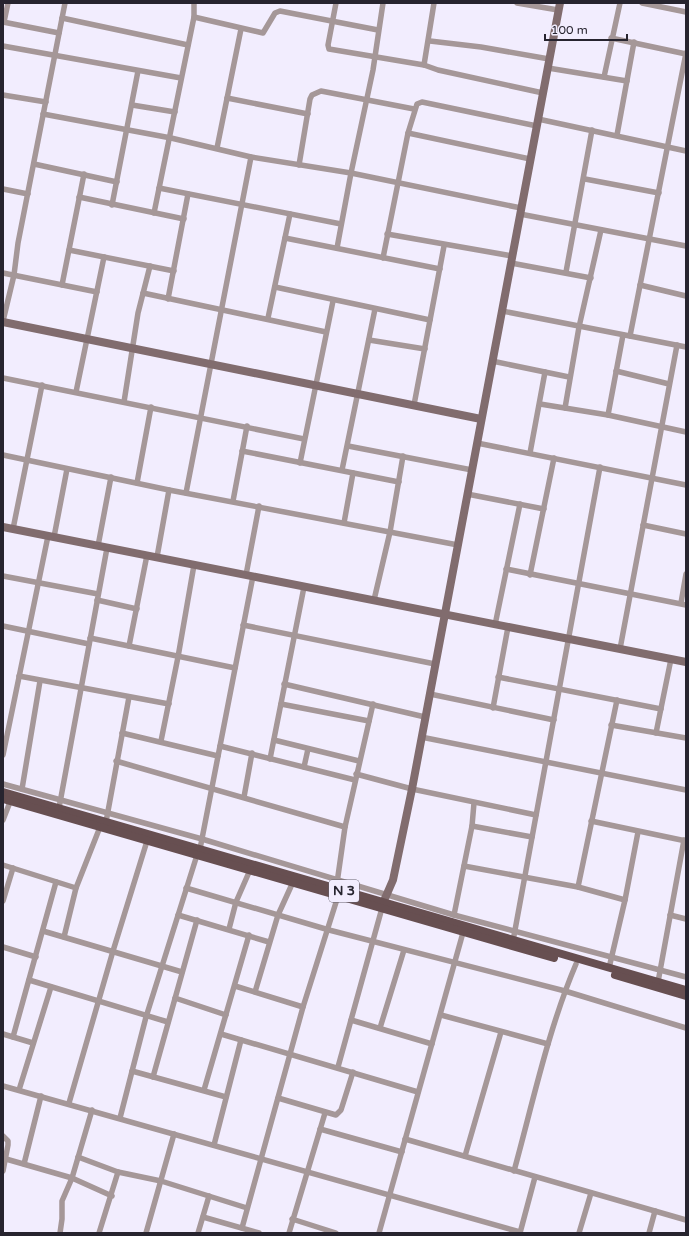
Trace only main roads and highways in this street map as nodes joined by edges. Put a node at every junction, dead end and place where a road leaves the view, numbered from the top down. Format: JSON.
{"nodes":[{"id":1,"x":3,"y":792,"type":"edge"},
{"id":2,"x":7,"y":800,"type":"edge"},
{"id":3,"x":103,"y":824,"type":"junction"},
{"id":4,"x":198,"y":852,"type":"junction"},
{"id":5,"x":337,"y":888,"type":"junction"},
{"id":6,"x":464,"y":929,"type":"junction"},
{"id":7,"x":686,"y":990,"type":"edge"},
{"id":8,"x":686,"y":996,"type":"edge"}],
"edges":[{"from":1,"to":3,"type":"main road","number":"N 3"},
{"from":2,"to":3,"type":"main road","number":"N 3"},
{"from":3,"to":4,"type":"main road","number":"N 3"},
{"from":3,"to":4,"type":"main road","number":"N 3"},
{"from":4,"to":5,"type":"main road","number":"N 3"},
{"from":4,"to":5,"type":"main road","number":"N 3"},
{"from":5,"to":6,"type":"main road","number":"N 3"},
{"from":6,"to":7,"type":"main road","number":"N 3"},
{"from":6,"to":8,"type":"main road","number":"N 3"}]}
